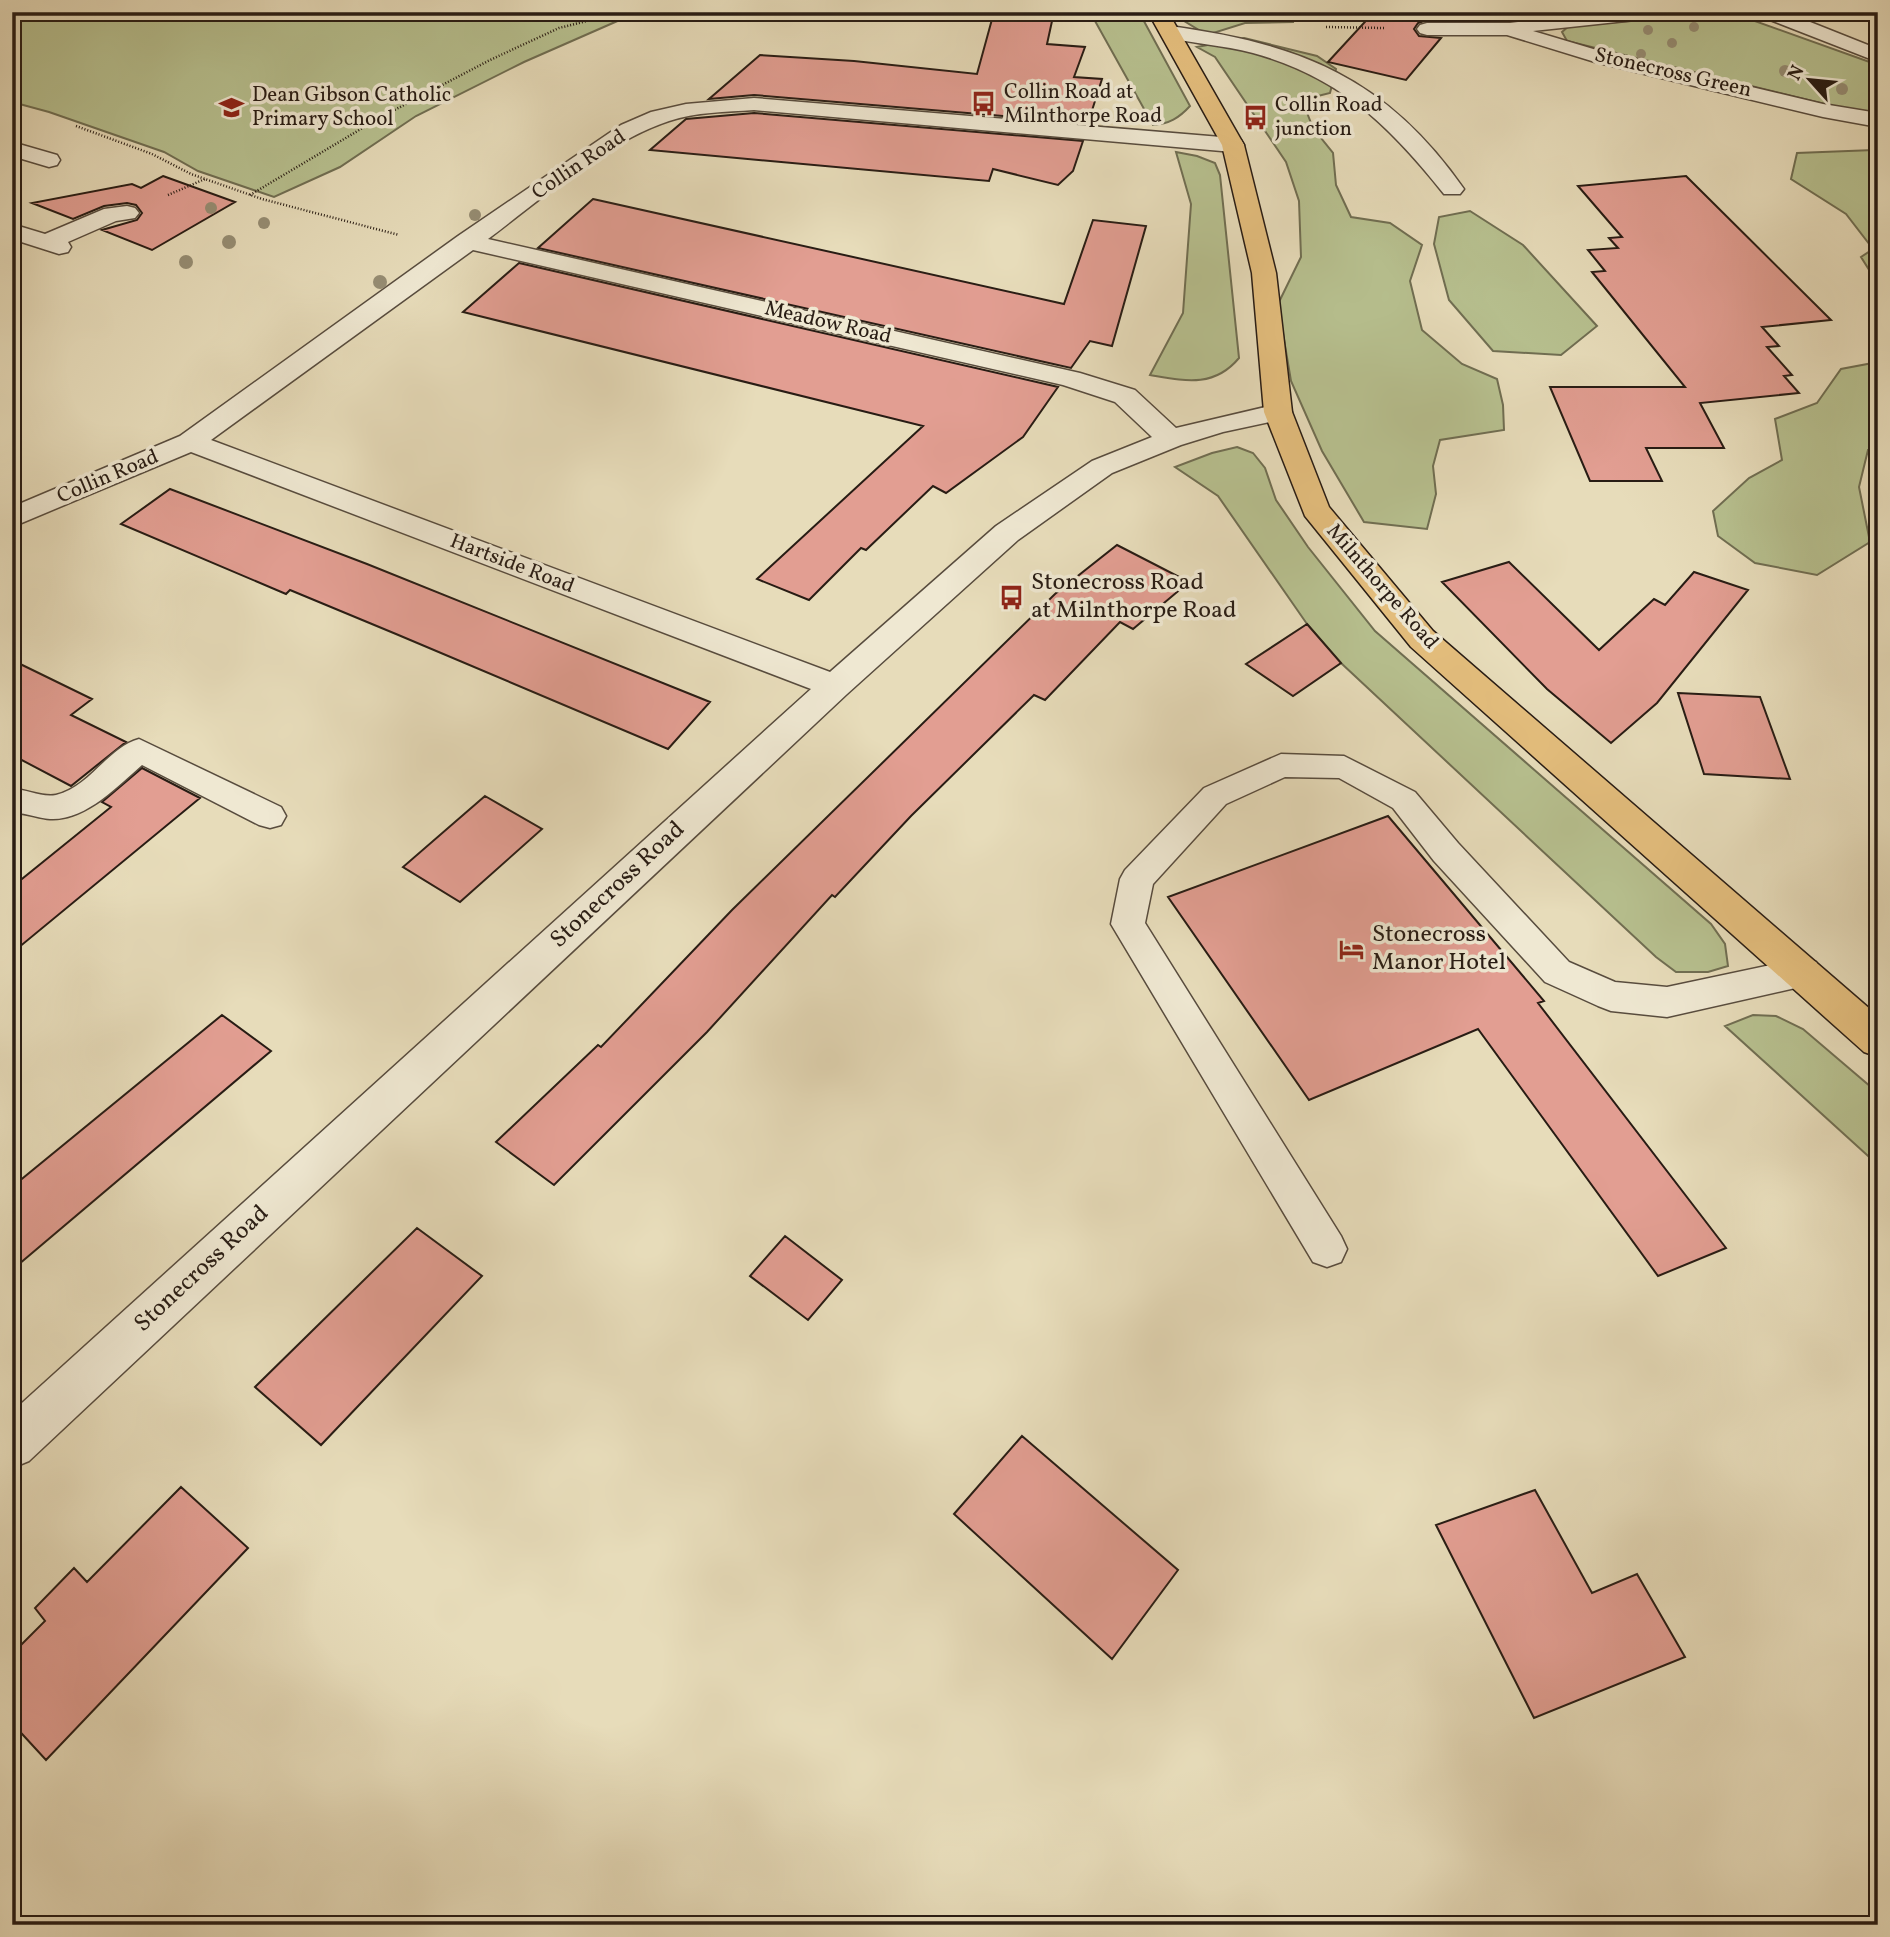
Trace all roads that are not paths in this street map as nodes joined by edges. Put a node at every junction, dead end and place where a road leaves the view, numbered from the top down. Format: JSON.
{"nodes":[{"id":1,"x":1654,"y":12,"type":"edge"},
{"id":2,"x":1767,"y":12,"type":"edge"},
{"id":3,"x":1164,"y":22,"type":"edge"},
{"id":4,"x":1427,"y":29,"type":"dead end"},
{"id":5,"x":1513,"y":29,"type":"junction"},
{"id":6,"x":1878,"y":56,"type":"edge"},
{"id":7,"x":1878,"y":120,"type":"edge"},
{"id":8,"x":1233,"y":145,"type":"junction"},
{"id":9,"x":12,"y":149,"type":"edge"},
{"id":10,"x":49,"y":160,"type":"dead end"},
{"id":11,"x":1452,"y":189,"type":"dead end"},
{"id":12,"x":127,"y":213,"type":"dead end"},
{"id":13,"x":32,"y":241,"type":"edge"},
{"id":14,"x":467,"y":241,"type":"junction"},
{"id":15,"x":1278,"y":412,"type":"junction"},
{"id":16,"x":1171,"y":439,"type":"junction"},
{"id":17,"x":190,"y":442,"type":"junction"},
{"id":18,"x":12,"y":518,"type":"edge"},
{"id":19,"x":835,"y":685,"type":"junction"},
{"id":20,"x":12,"y":801,"type":"edge"},
{"id":21,"x":270,"y":816,"type":"dead end"},
{"id":22,"x":1804,"y":972,"type":"junction"},
{"id":23,"x":1878,"y":1040,"type":"edge"},
{"id":24,"x":1327,"y":1249,"type":"dead end"},
{"id":25,"x":12,"y":1444,"type":"edge"}],
"edges":[{"from":1,"to":5,"type":"street","name":"Stonecross Green"},
{"from":2,"to":6,"type":"street"},
{"from":3,"to":8,"type":"highway","name":"Milnthorpe Road"},
{"from":3,"to":11,"type":"street"},
{"from":4,"to":5,"type":"street","name":"Stonecross Green"},
{"from":5,"to":7,"type":"street","name":"Stonecross Green"},
{"from":8,"to":14,"type":"street","name":"Collin Road"},
{"from":8,"to":15,"type":"highway","name":"Milnthorpe Road"},
{"from":9,"to":10,"type":"street"},
{"from":12,"to":13,"type":"street"},
{"from":14,"to":16,"type":"street","name":"Meadow Road"},
{"from":14,"to":17,"type":"street","name":"Collin Road"},
{"from":15,"to":16,"type":"street","name":"Stonecross Road"},
{"from":15,"to":22,"type":"highway","name":"Milnthorpe Road"},
{"from":16,"to":19,"type":"street","name":"Stonecross Road"},
{"from":17,"to":18,"type":"street","name":"Collin Road"},
{"from":17,"to":19,"type":"street","name":"Hartside Road"},
{"from":19,"to":25,"type":"street","name":"Stonecross Road"},
{"from":20,"to":21,"type":"lane"},
{"from":22,"to":23,"type":"highway","name":"Milnthorpe Road"},
{"from":22,"to":24,"type":"lane"}]}
